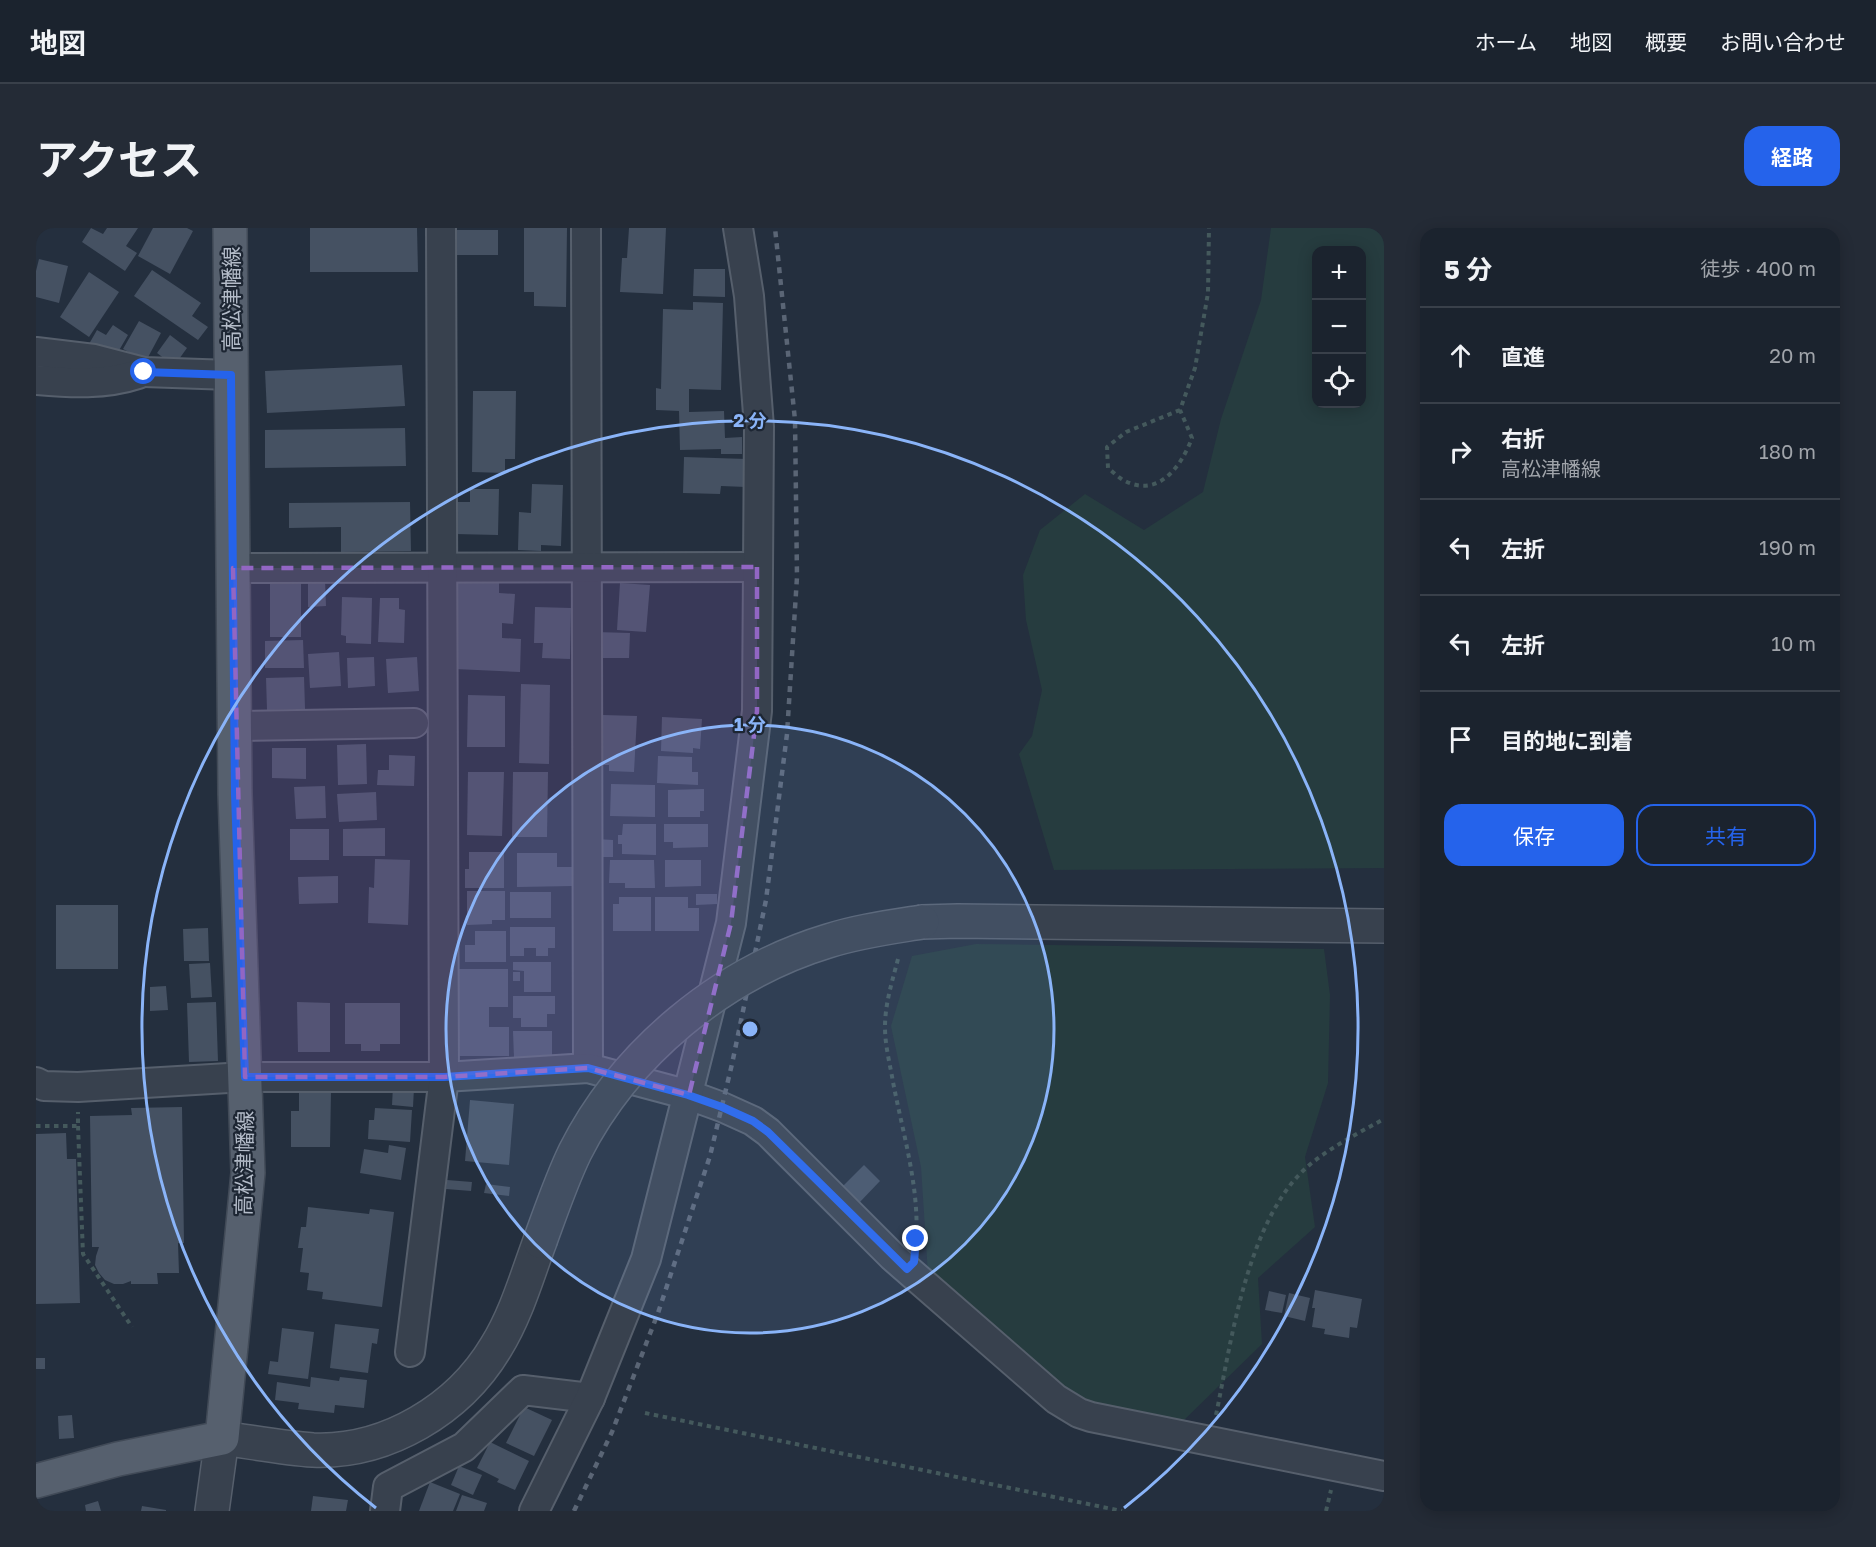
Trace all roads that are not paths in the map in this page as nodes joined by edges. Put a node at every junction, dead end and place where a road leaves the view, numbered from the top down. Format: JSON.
{"nodes":[{"id":1,"x":230,"y":228,"type":"edge"},
{"id":2,"x":441,"y":228,"type":"edge"},
{"id":3,"x":586,"y":228,"type":"edge"},
{"id":4,"x":738,"y":228,"type":"edge"},
{"id":5,"x":36,"y":352,"type":"edge"},
{"id":6,"x":144,"y":372,"type":"junction"},
{"id":7,"x":231,"y":375,"type":"junction"},
{"id":8,"x":36,"y":380,"type":"edge"},
{"id":9,"x":442,"y":567,"type":"junction"},
{"id":10,"x":757,"y":567,"type":"junction"},
{"id":11,"x":233,"y":568,"type":"junction"},
{"id":12,"x":586,"y":568,"type":"junction"},
{"id":13,"x":414,"y":723,"type":"dead end"},
{"id":14,"x":234,"y":726,"type":"junction"},
{"id":15,"x":1384,"y":926,"type":"edge"},
{"id":16,"x":588,"y":1068,"type":"junction"},
{"id":17,"x":245,"y":1077,"type":"junction"},
{"id":18,"x":444,"y":1077,"type":"junction"},
{"id":19,"x":36,"y":1082,"type":"edge"},
{"id":20,"x":688,"y":1095,"type":"junction"},
{"id":21,"x":410,"y":1352,"type":"dead end"},
{"id":22,"x":590,"y":1398,"type":"junction"},
{"id":23,"x":222,"y":1438,"type":"junction"},
{"id":24,"x":1384,"y":1476,"type":"edge"},
{"id":25,"x":36,"y":1481,"type":"edge"},
{"id":26,"x":212,"y":1511,"type":"edge"},
{"id":27,"x":385,"y":1511,"type":"edge"},
{"id":28,"x":534,"y":1511,"type":"edge"}],
"edges":[{"from":1,"to":7,"type":"main road","name":"高松津幡線"},
{"from":2,"to":9,"type":"street"},
{"from":3,"to":12,"type":"street"},
{"from":4,"to":10,"type":"street"},
{"from":5,"to":6,"type":"street"},
{"from":6,"to":7,"type":"street"},
{"from":6,"to":8,"type":"street"},
{"from":7,"to":11,"type":"main road","name":"高松津幡線"},
{"from":9,"to":11,"type":"street"},
{"from":9,"to":12,"type":"street"},
{"from":9,"to":18,"type":"street"},
{"from":10,"to":12,"type":"street"},
{"from":10,"to":20,"type":"street"},
{"from":11,"to":14,"type":"main road","name":"高松津幡線"},
{"from":12,"to":16,"type":"street"},
{"from":13,"to":14,"type":"street"},
{"from":14,"to":17,"type":"main road","name":"高松津幡線"},
{"from":15,"to":23,"type":"street","bridge":true},
{"from":16,"to":18,"type":"street"},
{"from":16,"to":20,"type":"street"},
{"from":17,"to":18,"type":"street"},
{"from":17,"to":19,"type":"street"},
{"from":17,"to":23,"type":"main road","name":"高松津幡線"},
{"from":18,"to":21,"type":"street"},
{"from":20,"to":22,"type":"street"},
{"from":20,"to":24,"type":"street"},
{"from":22,"to":27,"type":"street"},
{"from":22,"to":28,"type":"street"},
{"from":23,"to":25,"type":"main road"},
{"from":23,"to":26,"type":"street"}]}
